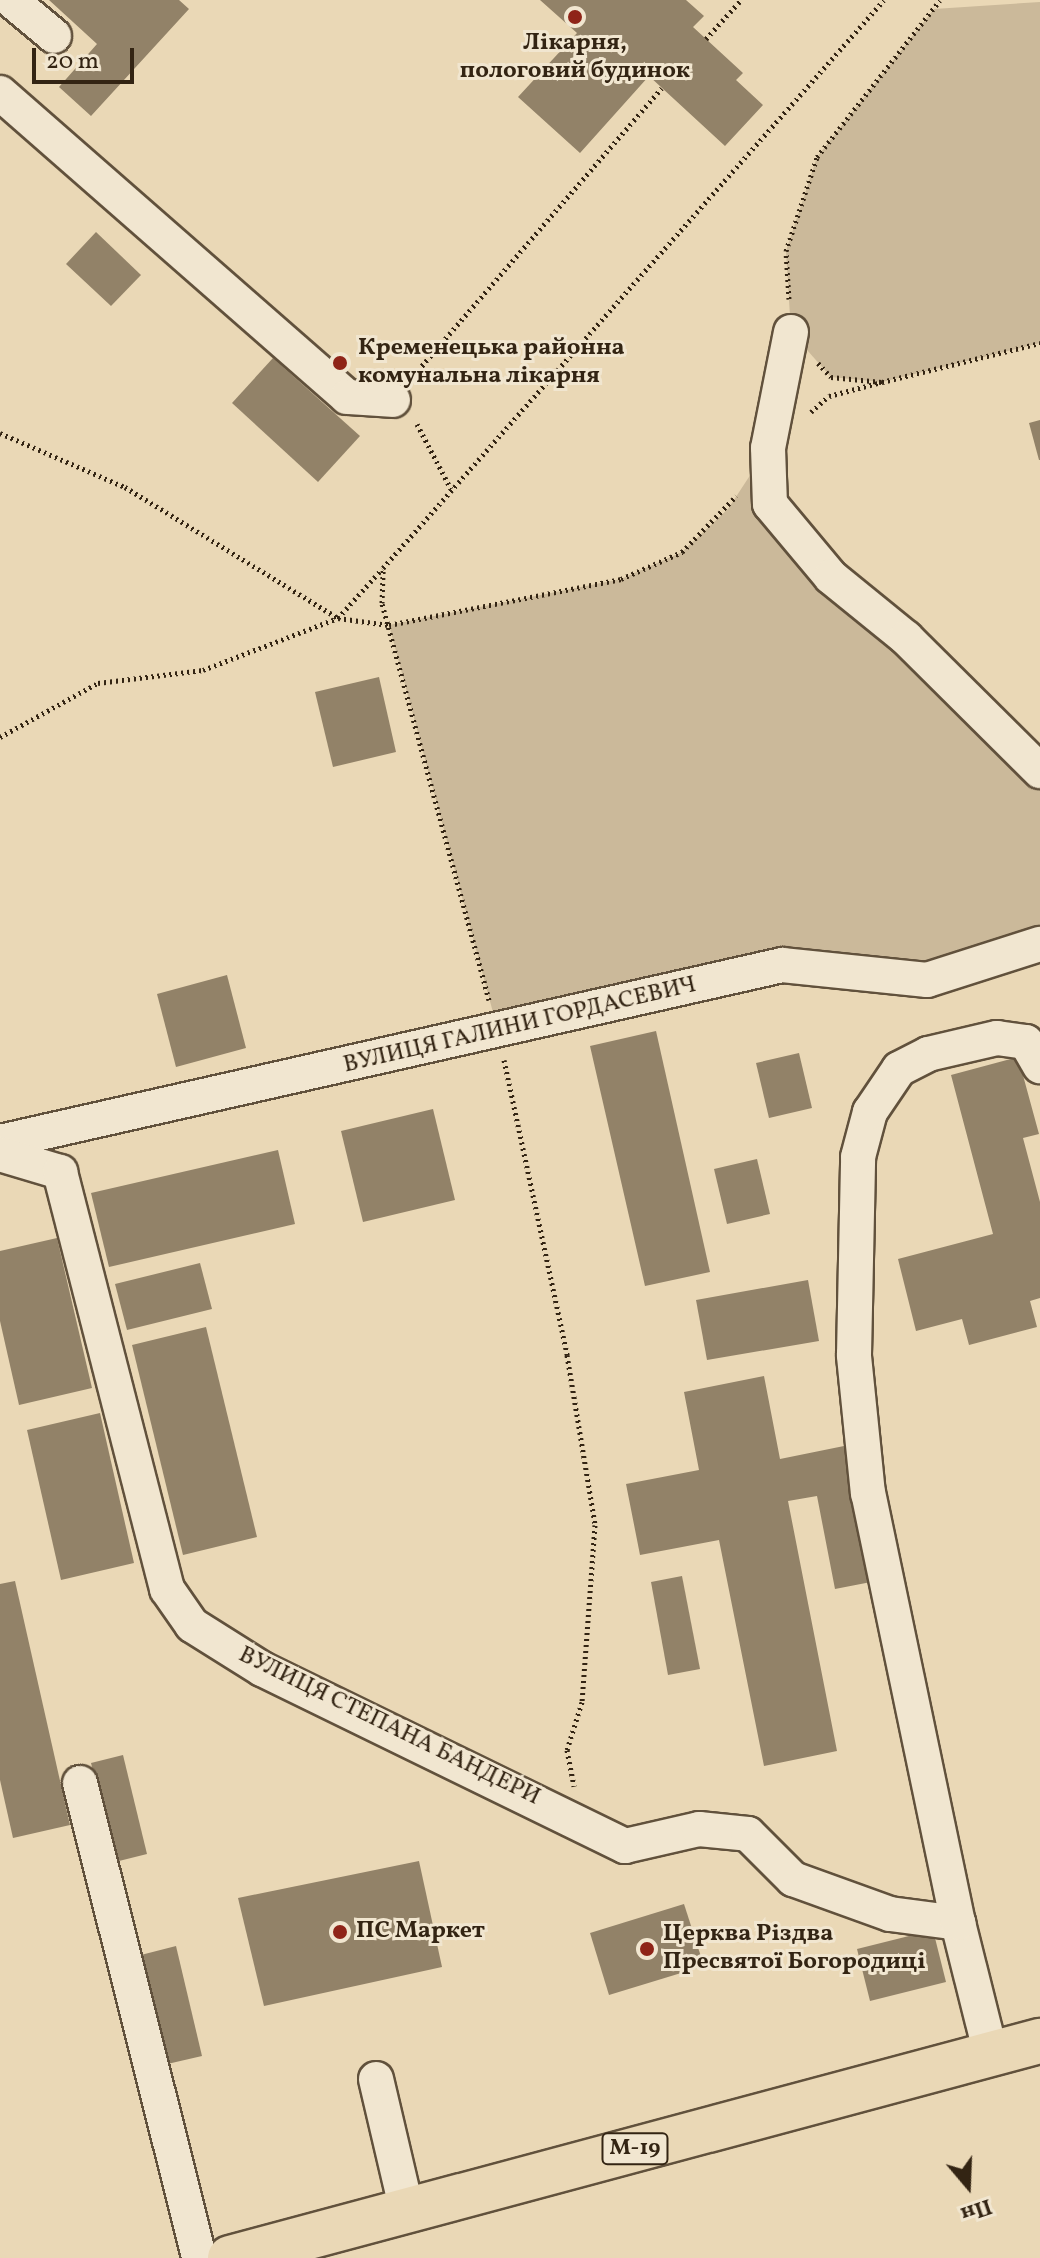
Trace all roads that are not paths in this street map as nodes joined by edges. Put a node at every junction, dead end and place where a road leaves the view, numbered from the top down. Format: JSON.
{"nodes":[{"id":1,"x":11,"y":0,"type":"edge"},
{"id":2,"x":54,"y":36,"type":"dead end"},
{"id":3,"x":0,"y":93,"type":"edge"},
{"id":4,"x":791,"y":332,"type":"road end"},
{"id":5,"x":393,"y":400,"type":"road end"},
{"id":6,"x":1040,"y":771,"type":"edge"},
{"id":7,"x":1040,"y":944,"type":"edge"},
{"id":8,"x":1040,"y":1066,"type":"edge"},
{"id":9,"x":0,"y":1142,"type":"edge"},
{"id":10,"x":0,"y":1154,"type":"edge"},
{"id":11,"x":80,"y":1783,"type":"dead end"},
{"id":12,"x":958,"y":1923,"type":"junction"},
{"id":13,"x":1040,"y":2041,"type":"edge"},
{"id":14,"x":991,"y":2054,"type":"junction"},
{"id":15,"x":376,"y":2079,"type":"dead end"},
{"id":16,"x":407,"y":2211,"type":"junction"},
{"id":17,"x":199,"y":2258,"type":"edge"},
{"id":18,"x":230,"y":2258,"type":"edge"}],
"edges":[{"from":1,"to":2,"type":"street"},
{"from":3,"to":5,"type":"street"},
{"from":4,"to":6,"type":"street"},
{"from":7,"to":9,"type":"street","name":"ВУЛИЦЯ ГАЛИНИ ГОРДАСЕВИЧ"},
{"from":8,"to":12,"type":"street"},
{"from":10,"to":12,"type":"street","name":"ВУЛИЦЯ СТЕПАНА БАНДЕРИ"},
{"from":11,"to":17,"type":"street"},
{"from":12,"to":14,"type":"street"},
{"from":13,"to":14,"type":"highway","number":"М-19"},
{"from":14,"to":16,"type":"highway","number":"М-19"},
{"from":15,"to":16,"type":"street"},
{"from":16,"to":18,"type":"highway","number":"М-19"}]}
